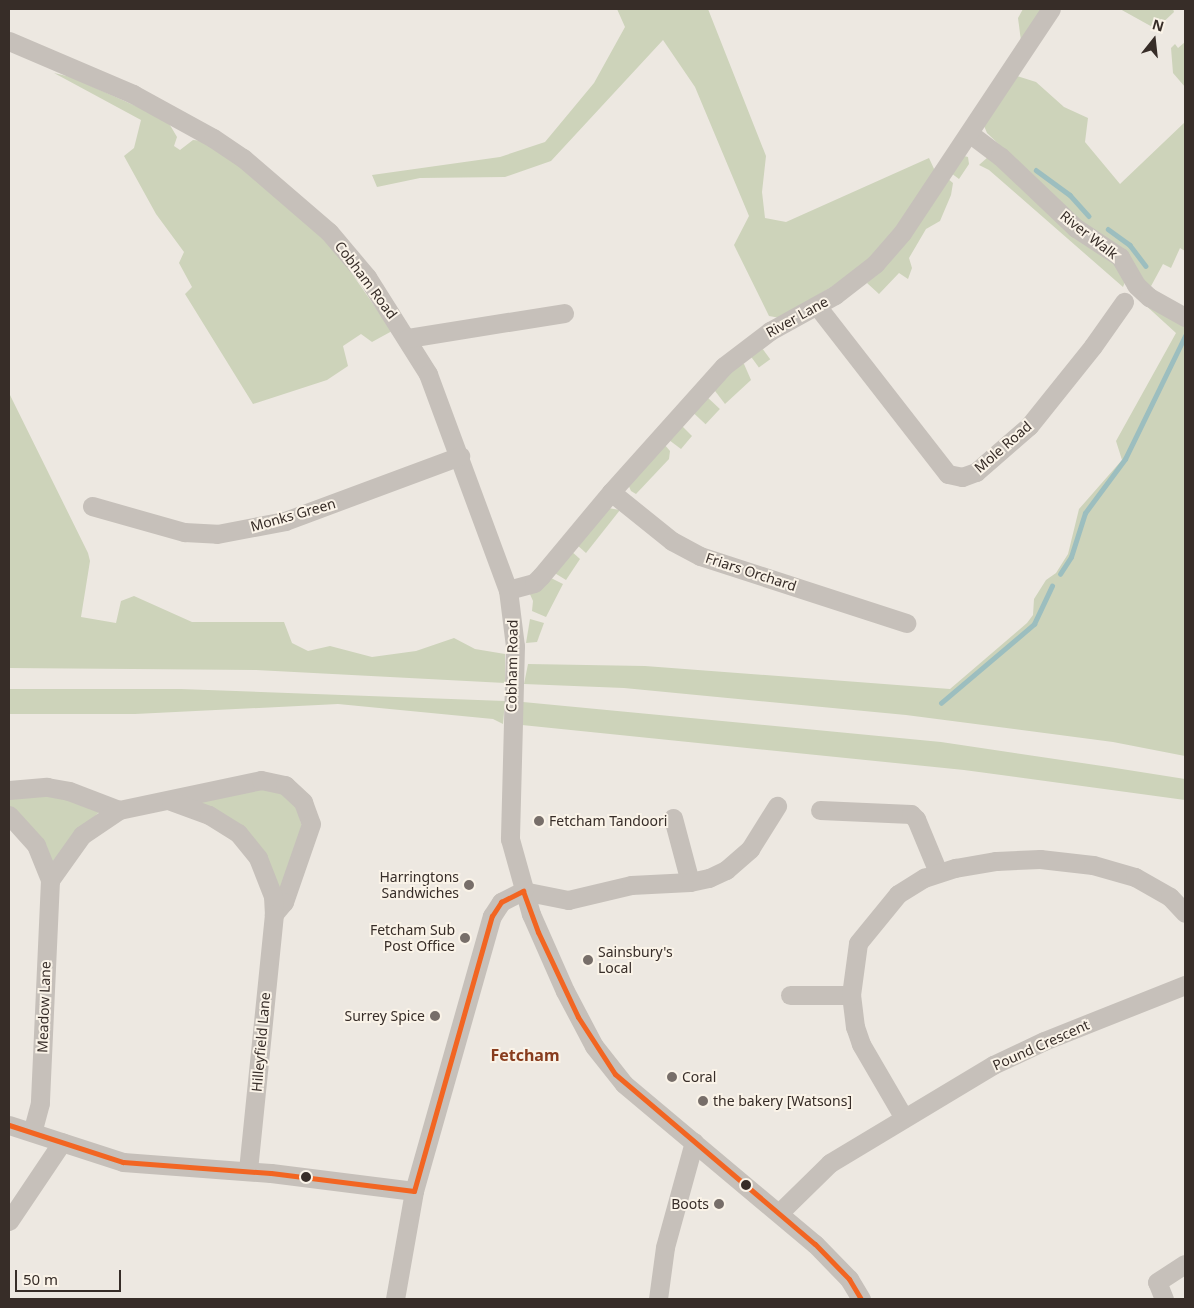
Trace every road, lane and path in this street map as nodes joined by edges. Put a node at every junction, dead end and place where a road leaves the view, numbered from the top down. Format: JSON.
{"nodes":[{"id":1,"x":1051,"y":9,"type":"edge"},
{"id":2,"x":9,"y":41,"type":"edge"},
{"id":3,"x":968,"y":133,"type":"junction"},
{"id":4,"x":1124,"y":302,"type":"dead end"},
{"id":5,"x":817,"y":306,"type":"junction"},
{"id":6,"x":564,"y":313,"type":"dead end"},
{"id":7,"x":1185,"y":317,"type":"edge"},
{"id":8,"x":408,"y":338,"type":"junction"},
{"id":9,"x":460,"y":456,"type":"junction"},
{"id":10,"x":611,"y":492,"type":"junction"},
{"id":11,"x":92,"y":506,"type":"dead end"},
{"id":12,"x":508,"y":590,"type":"junction"},
{"id":13,"x":906,"y":623,"type":"dead end"},
{"id":14,"x":9,"y":790,"type":"edge"},
{"id":15,"x":171,"y":801,"type":"junction"},
{"id":16,"x":777,"y":806,"type":"dead end"},
{"id":17,"x":118,"y":810,"type":"junction"},
{"id":18,"x":820,"y":810,"type":"dead end"},
{"id":19,"x":9,"y":815,"type":"edge"},
{"id":20,"x":672,"y":818,"type":"dead end"},
{"id":21,"x":938,"y":872,"type":"junction"},
{"id":22,"x":50,"y":880,"type":"junction"},
{"id":23,"x":690,"y":882,"type":"junction"},
{"id":24,"x":524,"y":891,"type":"junction"},
{"id":25,"x":1185,"y":913,"type":"edge"},
{"id":26,"x":274,"y":914,"type":"junction"},
{"id":27,"x":1185,"y":985,"type":"edge"},
{"id":28,"x":790,"y":994,"type":"dead end"},
{"id":29,"x":851,"y":994,"type":"junction"},
{"id":30,"x":904,"y":1118,"type":"junction"},
{"id":31,"x":9,"y":1125,"type":"edge"},
{"id":32,"x":32,"y":1132,"type":"junction"},
{"id":33,"x":62,"y":1142,"type":"junction"},
{"id":34,"x":694,"y":1142,"type":"junction"},
{"id":35,"x":248,"y":1171,"type":"junction"},
{"id":36,"x":414,"y":1191,"type":"junction"},
{"id":37,"x":780,"y":1212,"type":"junction"},
{"id":38,"x":9,"y":1221,"type":"edge"},
{"id":39,"x":1185,"y":1264,"type":"edge"},
{"id":40,"x":395,"y":1299,"type":"edge"},
{"id":41,"x":658,"y":1299,"type":"edge"},
{"id":42,"x":860,"y":1299,"type":"edge"},
{"id":43,"x":1164,"y":1299,"type":"edge"}],
"edges":[{"from":1,"to":3,"type":"street","name":"River Lane"},
{"from":2,"to":8,"type":"street","name":"Cobham Road"},
{"from":3,"to":5,"type":"street","name":"River Lane"},
{"from":3,"to":7,"type":"street","name":"River Walk"},
{"from":4,"to":5,"type":"street","name":"Mole Road"},
{"from":5,"to":10,"type":"street","name":"River Lane"},
{"from":6,"to":8,"type":"street"},
{"from":8,"to":9,"type":"street","name":"Cobham Road"},
{"from":9,"to":11,"type":"street","name":"Monks Green"},
{"from":9,"to":12,"type":"street","name":"Cobham Road"},
{"from":10,"to":12,"type":"street","name":"River Lane"},
{"from":10,"to":13,"type":"street","name":"Friars Orchard"},
{"from":12,"to":24,"type":"street","name":"Cobham Road"},
{"from":14,"to":17,"type":"street"},
{"from":15,"to":17,"type":"street","name":"Hilleyfield Lane"},
{"from":15,"to":26,"type":"street","name":"Hilleyfield Lane"},
{"from":15,"to":26,"type":"street","name":"Hilleyfield Lane"},
{"from":16,"to":23,"type":"street"},
{"from":17,"to":22,"type":"street"},
{"from":18,"to":21,"type":"street"},
{"from":19,"to":22,"type":"street","name":"Meadow Lane"},
{"from":20,"to":23,"type":"street"},
{"from":21,"to":25,"type":"street"},
{"from":21,"to":29,"type":"street"},
{"from":22,"to":32,"type":"street","name":"Meadow Lane"},
{"from":23,"to":24,"type":"street"},
{"from":24,"to":34,"type":"street","name":"Cobham Road"},
{"from":24,"to":36,"type":"street"},
{"from":26,"to":35,"type":"street","name":"Hilleyfield Lane"},
{"from":27,"to":30,"type":"street","name":"Pound Crescent"},
{"from":28,"to":29,"type":"street"},
{"from":29,"to":30,"type":"street"},
{"from":30,"to":37,"type":"street","name":"Pound Crescent"},
{"from":31,"to":32,"type":"street"},
{"from":32,"to":33,"type":"street"},
{"from":33,"to":35,"type":"street"},
{"from":33,"to":38,"type":"street"},
{"from":34,"to":37,"type":"street","name":"Cobham Road"},
{"from":34,"to":41,"type":"street"},
{"from":35,"to":36,"type":"street"},
{"from":36,"to":40,"type":"street"},
{"from":37,"to":42,"type":"street","name":"Cobham Road"},
{"from":39,"to":43,"type":"street"}]}
